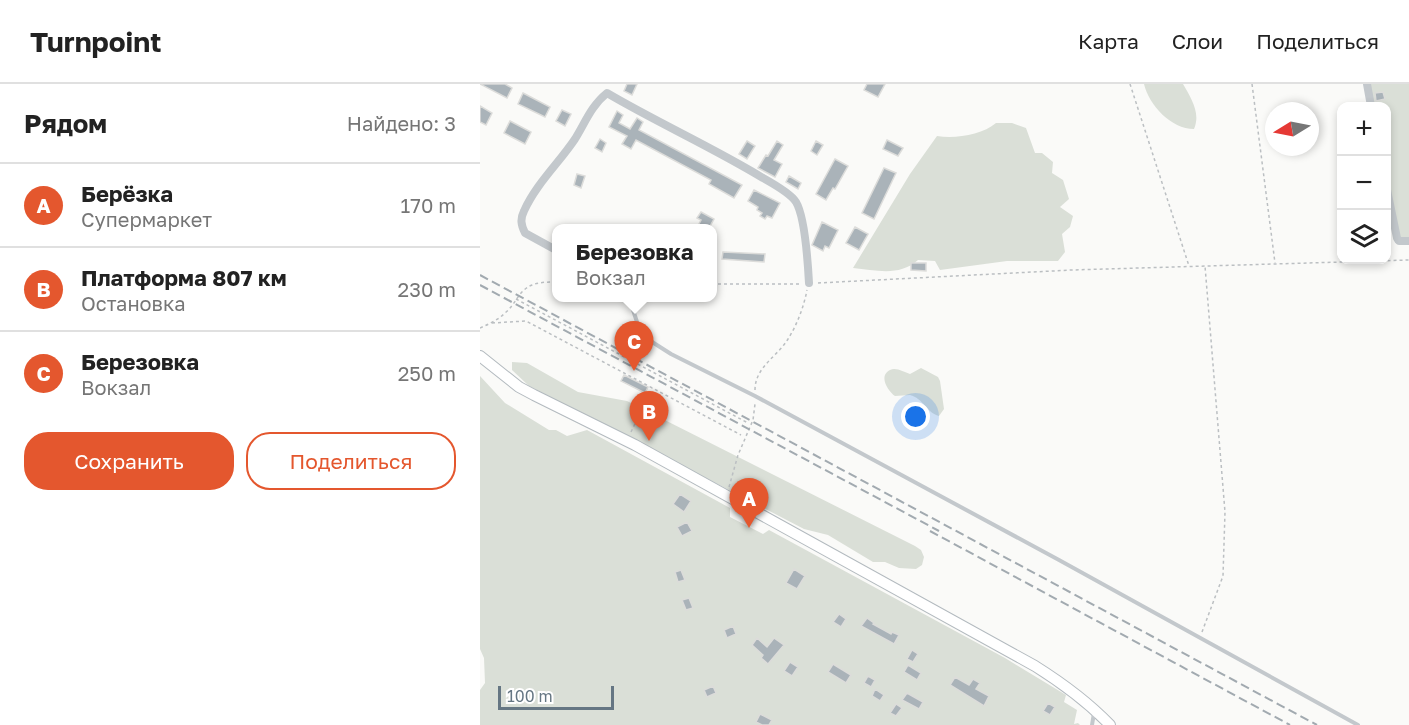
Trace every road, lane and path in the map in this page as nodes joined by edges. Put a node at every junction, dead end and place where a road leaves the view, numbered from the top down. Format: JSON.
{"nodes":[{"id":1,"x":1130,"y":84,"type":"edge"},
{"id":2,"x":1252,"y":84,"type":"edge"},
{"id":3,"x":1367,"y":84,"type":"edge"},
{"id":4,"x":1370,"y":102,"type":"edge"},
{"id":5,"x":1391,"y":209,"type":"edge"},
{"id":6,"x":1409,"y":241,"type":"edge"},
{"id":7,"x":552,"y":248,"type":"edge"},
{"id":8,"x":1409,"y":260,"type":"edge"},
{"id":9,"x":1275,"y":264,"type":"junction"},
{"id":10,"x":1205,"y":266,"type":"junction"},
{"id":11,"x":1189,"y":267,"type":"junction"},
{"id":12,"x":552,"y":282,"type":"edge"},
{"id":13,"x":809,"y":283,"type":"junction"},
{"id":14,"x":717,"y":284,"type":"edge"},
{"id":15,"x":516,"y":299,"type":"junction"},
{"id":16,"x":631,"y":302,"type":"edge"},
{"id":17,"x":492,"y":323,"type":"junction"},
{"id":18,"x":480,"y":328,"type":"edge"},
{"id":19,"x":480,"y":356,"type":"edge"},
{"id":20,"x":652,"y":387,"type":"junction"},
{"id":21,"x":755,"y":396,"type":"junction"},
{"id":22,"x":748,"y":423,"type":"dead end"},
{"id":23,"x":741,"y":435,"type":"dead end"},
{"id":24,"x":627,"y":441,"type":"junction"},
{"id":25,"x":727,"y":496,"type":"junction"},
{"id":26,"x":1199,"y":638,"type":"junction"},
{"id":27,"x":1095,"y":709,"type":"junction"},
{"id":28,"x":1092,"y":725,"type":"edge"},
{"id":29,"x":1110,"y":725,"type":"edge"},
{"id":30,"x":1358,"y":725,"type":"edge"}],
"edges":[{"from":1,"to":11,"type":"path"},
{"from":2,"to":9,"type":"path"},
{"from":3,"to":4,"type":"street"},
{"from":5,"to":6,"type":"street"},
{"from":7,"to":13,"type":"street"},
{"from":8,"to":9,"type":"path"},
{"from":9,"to":10,"type":"path"},
{"from":10,"to":11,"type":"path"},
{"from":10,"to":26,"type":"path"},
{"from":11,"to":13,"type":"path"},
{"from":12,"to":15,"type":"path"},
{"from":13,"to":14,"type":"path"},
{"from":13,"to":21,"type":"path"},
{"from":15,"to":17,"type":"path"},
{"from":15,"to":22,"type":"path"},
{"from":16,"to":21,"type":"lane"},
{"from":17,"to":18,"type":"path"},
{"from":17,"to":20,"type":"path"},
{"from":19,"to":24,"type":"street"},
{"from":20,"to":23,"type":"path"},
{"from":20,"to":24,"type":"path"},
{"from":21,"to":25,"type":"path"},
{"from":21,"to":26,"type":"lane"},
{"from":24,"to":25,"type":"street"},
{"from":25,"to":27,"type":"street"},
{"from":26,"to":30,"type":"lane"},
{"from":27,"to":28,"type":"lane"},
{"from":27,"to":29,"type":"street"}]}
